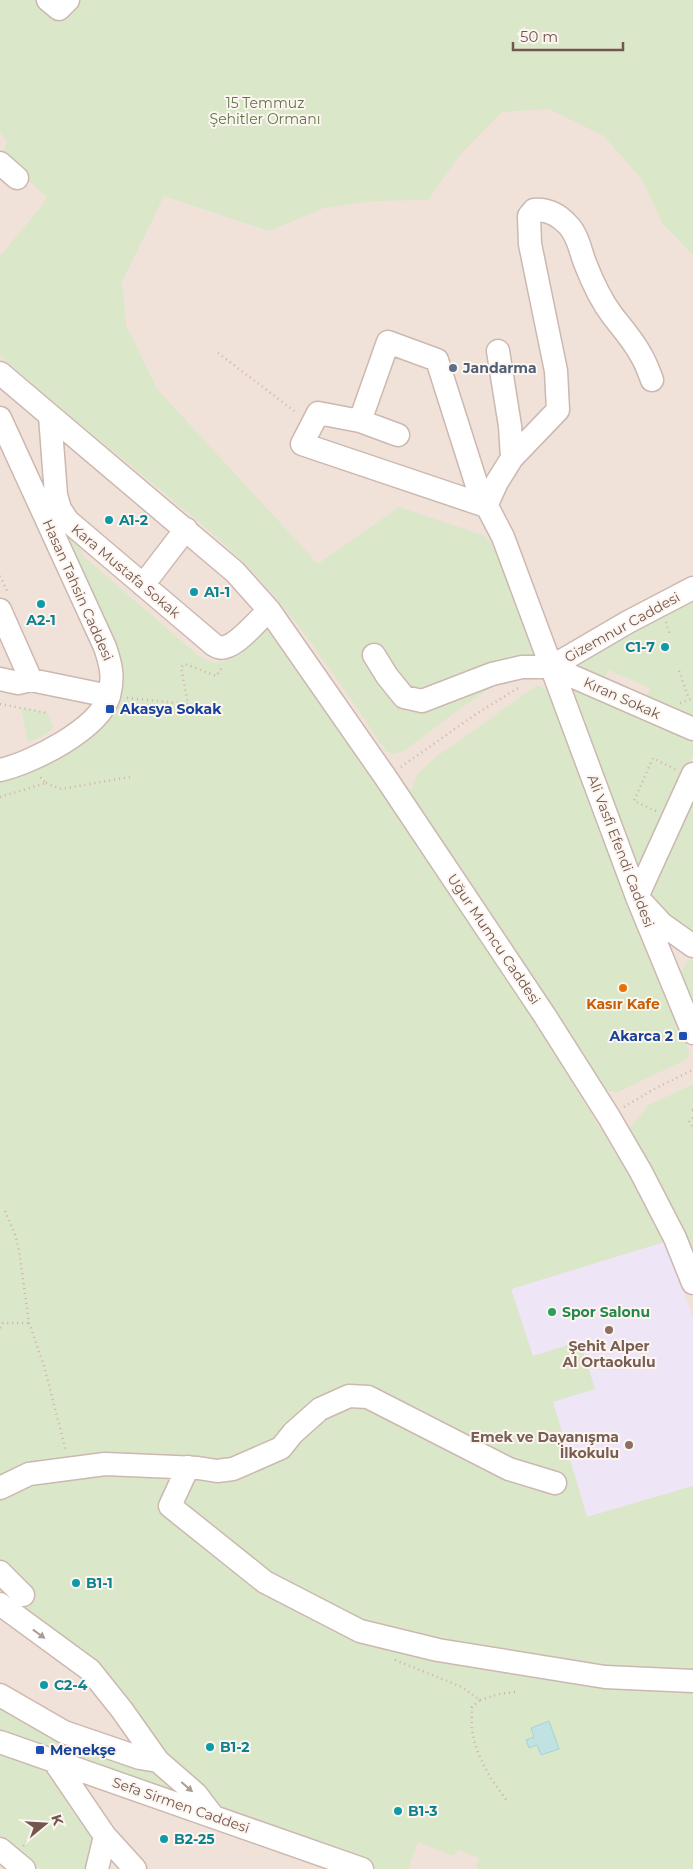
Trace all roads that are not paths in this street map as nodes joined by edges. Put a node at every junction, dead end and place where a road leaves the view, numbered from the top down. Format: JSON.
{"nodes":[{"id":1,"x":48,"y":0,"type":"edge"},
{"id":2,"x":68,"y":0,"type":"edge"},
{"id":3,"x":0,"y":163,"type":"edge"},
{"id":4,"x":17,"y":178,"type":"dead end"},
{"id":5,"x":498,"y":351,"type":"dead end"},
{"id":6,"x":4,"y":380,"type":"edge"},
{"id":7,"x":652,"y":380,"type":"dead end"},
{"id":8,"x":50,"y":416,"type":"junction"},
{"id":9,"x":0,"y":418,"type":"edge"},
{"id":10,"x":360,"y":421,"type":"junction"},
{"id":11,"x":398,"y":435,"type":"dead end"},
{"id":12,"x":512,"y":458,"type":"junction"},
{"id":13,"x":486,"y":506,"type":"junction"},
{"id":14,"x":186,"y":528,"type":"junction"},
{"id":15,"x":144,"y":586,"type":"junction"},
{"id":16,"x":693,"y":588,"type":"edge"},
{"id":17,"x":0,"y":610,"type":"edge"},
{"id":18,"x":269,"y":610,"type":"junction"},
{"id":19,"x":374,"y":655,"type":"dead end"},
{"id":20,"x":552,"y":667,"type":"junction"},
{"id":21,"x":0,"y":679,"type":"edge"},
{"id":22,"x":31,"y":680,"type":"junction"},
{"id":23,"x":109,"y":696,"type":"junction"},
{"id":24,"x":693,"y":729,"type":"edge"},
{"id":25,"x":0,"y":770,"type":"edge"},
{"id":26,"x":685,"y":772,"type":"edge"},
{"id":27,"x":637,"y":897,"type":"junction"},
{"id":28,"x":693,"y":946,"type":"edge"},
{"id":29,"x":693,"y":952,"type":"edge"},
{"id":30,"x":665,"y":963,"type":"junction"},
{"id":31,"x":693,"y":1033,"type":"edge"},
{"id":32,"x":693,"y":1283,"type":"edge"},
{"id":33,"x":188,"y":1467,"type":"junction"},
{"id":34,"x":556,"y":1483,"type":"dead end"},
{"id":35,"x":0,"y":1488,"type":"edge"},
{"id":36,"x":0,"y":1572,"type":"edge"},
{"id":37,"x":23,"y":1595,"type":"dead end"},
{"id":38,"x":0,"y":1604,"type":"edge"},
{"id":39,"x":693,"y":1682,"type":"edge"},
{"id":40,"x":0,"y":1695,"type":"edge"},
{"id":41,"x":0,"y":1742,"type":"edge"},
{"id":42,"x":54,"y":1761,"type":"junction"},
{"id":43,"x":158,"y":1761,"type":"junction"},
{"id":44,"x":213,"y":1816,"type":"junction"},
{"id":45,"x":105,"y":1836,"type":"junction"},
{"id":46,"x":97,"y":1869,"type":"edge"},
{"id":47,"x":135,"y":1869,"type":"edge"},
{"id":48,"x":362,"y":1869,"type":"edge"}],
"edges":[{"from":1,"to":2,"type":"street"},
{"from":3,"to":4,"type":"street"},
{"from":5,"to":12,"type":"street"},
{"from":6,"to":8,"type":"street","name":"Uğur Mumcu Caddesi"},
{"from":7,"to":12,"type":"street"},
{"from":8,"to":14,"type":"street","name":"Uğur Mumcu Caddesi"},
{"from":8,"to":15,"type":"street","name":"Kara Mustafa Sokak"},
{"from":9,"to":23,"type":"street","name":"Hasan Tahsin Caddesi"},
{"from":10,"to":11,"type":"street"},
{"from":10,"to":13,"type":"street"},
{"from":10,"to":13,"type":"street","name":"Ali Vasfi Efendi Caddesi"},
{"from":12,"to":13,"type":"street"},
{"from":13,"to":20,"type":"street","name":"Ali Vasfi Efendi Caddesi"},
{"from":14,"to":15,"type":"street"},
{"from":14,"to":18,"type":"street","name":"Uğur Mumcu Caddesi"},
{"from":15,"to":18,"type":"street","name":"Kara Mustafa Sokak"},
{"from":16,"to":20,"type":"street","name":"Gizemnur Caddesi"},
{"from":17,"to":22,"type":"street"},
{"from":18,"to":32,"type":"street","name":"Uğur Mumcu Caddesi"},
{"from":19,"to":20,"type":"street"},
{"from":20,"to":24,"type":"street","name":"Kıran Sokak"},
{"from":20,"to":27,"type":"street","name":"Ali Vasfi Efendi Caddesi"},
{"from":21,"to":22,"type":"street"},
{"from":22,"to":23,"type":"street"},
{"from":23,"to":25,"type":"street","name":"Hasan Tahsin Caddesi"},
{"from":26,"to":27,"type":"street"},
{"from":27,"to":28,"type":"street"},
{"from":27,"to":30,"type":"street","name":"Ali Vasfi Efendi Caddesi"},
{"from":29,"to":30,"type":"street"},
{"from":30,"to":31,"type":"street","name":"Ali Vasfi Efendi Caddesi"},
{"from":33,"to":34,"type":"street"},
{"from":33,"to":35,"type":"street"},
{"from":33,"to":39,"type":"street"},
{"from":36,"to":37,"type":"street"},
{"from":38,"to":43,"type":"street","one_way":true},
{"from":40,"to":43,"type":"street"},
{"from":41,"to":42,"type":"street","name":"Sefa Sirmen Caddesi"},
{"from":42,"to":44,"type":"street","name":"Sefa Sirmen Caddesi"},
{"from":42,"to":45,"type":"street"},
{"from":43,"to":44,"type":"street","one_way":true},
{"from":44,"to":48,"type":"street","name":"Sefa Sirmen Caddesi"},
{"from":45,"to":46,"type":"street"},
{"from":45,"to":47,"type":"street"}]}
